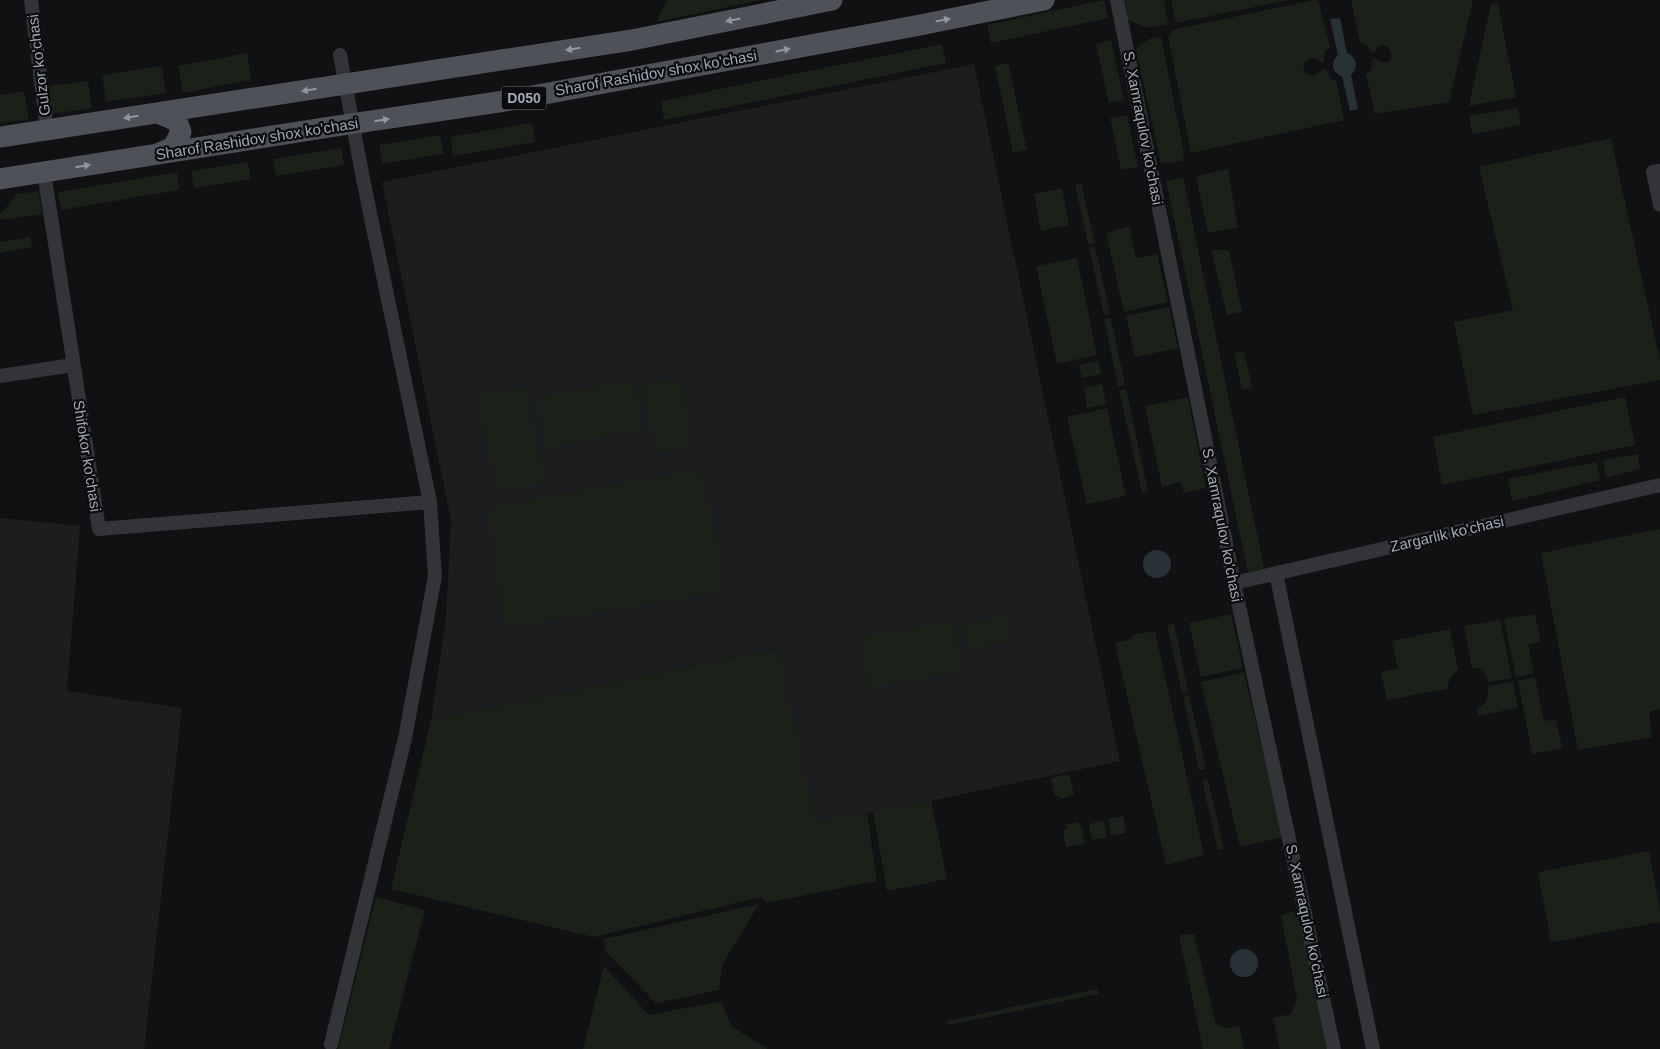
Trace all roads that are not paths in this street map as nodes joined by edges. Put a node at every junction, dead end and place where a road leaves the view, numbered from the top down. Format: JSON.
{"nodes":[{"id":1,"x":31,"y":0,"type":"edge"},
{"id":2,"x":832,"y":0,"type":"edge"},
{"id":3,"x":1044,"y":0,"type":"edge"},
{"id":4,"x":1117,"y":0,"type":"edge"},
{"id":5,"x":340,"y":55,"type":"dead end"},
{"id":6,"x":346,"y":84,"type":"junction"},
{"id":7,"x":158,"y":113,"type":"junction"},
{"id":8,"x":353,"y":124,"type":"junction"},
{"id":9,"x":47,"y":130,"type":"junction"},
{"id":10,"x":0,"y":137,"type":"edge"},
{"id":11,"x":154,"y":156,"type":"junction"},
{"id":12,"x":1660,"y":171,"type":"edge"},
{"id":13,"x":44,"y":172,"type":"junction"},
{"id":14,"x":0,"y":179,"type":"edge"},
{"id":15,"x":1660,"y":205,"type":"edge"},
{"id":16,"x":73,"y":364,"type":"junction"},
{"id":17,"x":0,"y":376,"type":"edge"},
{"id":18,"x":1660,"y":485,"type":"edge"},
{"id":19,"x":430,"y":502,"type":"junction"},
{"id":20,"x":1276,"y":573,"type":"junction"},
{"id":21,"x":1234,"y":583,"type":"junction"},
{"id":22,"x":331,"y":1044,"type":"dead end"},
{"id":23,"x":1334,"y":1049,"type":"edge"},
{"id":24,"x":1373,"y":1049,"type":"edge"}],
"edges":[{"from":1,"to":9,"type":"street","name":"Gulzor ko'chasi"},
{"from":2,"to":6,"type":"main road","one_way":true},
{"from":8,"to":3,"type":"main road","name":"Sharof Rashidov shox ko'chasi","number":"D050","one_way":true},
{"from":4,"to":21,"type":"street","name":"S. Xamraqulov ko'chasi"},
{"from":5,"to":6,"type":"street"},
{"from":6,"to":7,"type":"main road","one_way":true},
{"from":6,"to":8,"type":"street"},
{"from":7,"to":9,"type":"main road","one_way":true},
{"from":7,"to":11,"type":"main road"},
{"from":8,"to":11,"type":"main road","name":"Sharof Rashidov shox ko'chasi","number":"D050"},
{"from":8,"to":19,"type":"street"},
{"from":9,"to":10,"type":"main road"},
{"from":13,"to":11,"type":"main road","name":"Sharof Rashidov shox ko'chasi","number":"D050","one_way":true},
{"from":12,"to":15,"type":"street"},
{"from":13,"to":14,"type":"main road","name":"Sharof Rashidov shox ko'chasi","number":"D050"},
{"from":13,"to":16,"type":"street","name":"Shifokor ko'chasi"},
{"from":16,"to":17,"type":"street"},
{"from":16,"to":19,"type":"street","name":"Shifokor ko'chasi"},
{"from":18,"to":20,"type":"street","name":"Zargarlik ko'chasi"},
{"from":19,"to":22,"type":"street"},
{"from":20,"to":21,"type":"street","name":"Zargarlik ko'chasi"},
{"from":20,"to":24,"type":"street"},
{"from":21,"to":23,"type":"street","name":"S. Xamraqulov ko'chasi"}]}
